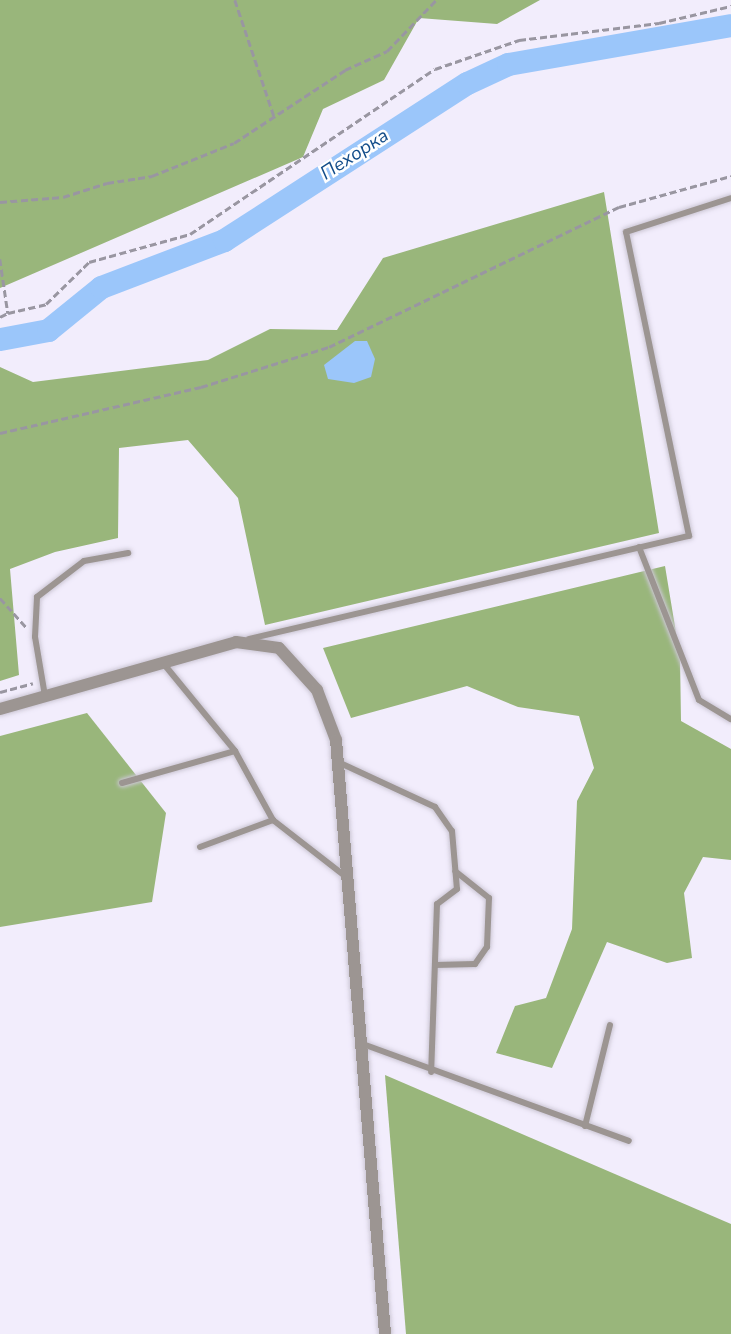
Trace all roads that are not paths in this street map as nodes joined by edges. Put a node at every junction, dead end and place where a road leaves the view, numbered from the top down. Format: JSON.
{"nodes":[{"id":1,"x":731,"y":198,"type":"edge"},
{"id":2,"x":639,"y":547,"type":"junction"},
{"id":3,"x":128,"y":553,"type":"dead end"},
{"id":4,"x":236,"y":642,"type":"junction"},
{"id":5,"x":163,"y":663,"type":"junction"},
{"id":6,"x":45,"y":696,"type":"junction"},
{"id":7,"x":0,"y":709,"type":"edge"},
{"id":8,"x":731,"y":719,"type":"edge"},
{"id":9,"x":234,"y":751,"type":"junction"},
{"id":10,"x":338,"y":762,"type":"junction"},
{"id":11,"x":122,"y":783,"type":"dead end"},
{"id":12,"x":273,"y":820,"type":"junction"},
{"id":13,"x":200,"y":847,"type":"dead end"},
{"id":14,"x":456,"y":870,"type":"junction"},
{"id":15,"x":346,"y":877,"type":"junction"},
{"id":16,"x":435,"y":965,"type":"junction"},
{"id":17,"x":610,"y":1025,"type":"dead end"},
{"id":18,"x":359,"y":1042,"type":"junction"},
{"id":19,"x":431,"y":1073,"type":"junction"},
{"id":20,"x":585,"y":1125,"type":"junction"},
{"id":21,"x":629,"y":1141,"type":"dead end"},
{"id":22,"x":385,"y":1334,"type":"edge"}],
"edges":[{"from":1,"to":2,"type":"lane"},
{"from":2,"to":4,"type":"lane"},
{"from":2,"to":8,"type":"lane"},
{"from":3,"to":6,"type":"lane"},
{"from":4,"to":5,"type":"street"},
{"from":4,"to":10,"type":"street"},
{"from":5,"to":6,"type":"street"},
{"from":5,"to":9,"type":"lane"},
{"from":6,"to":7,"type":"street"},
{"from":9,"to":11,"type":"lane"},
{"from":9,"to":12,"type":"lane"},
{"from":10,"to":14,"type":"lane"},
{"from":10,"to":15,"type":"street"},
{"from":12,"to":13,"type":"lane"},
{"from":12,"to":15,"type":"lane"},
{"from":14,"to":16,"type":"lane"},
{"from":14,"to":16,"type":"lane"},
{"from":15,"to":18,"type":"street"},
{"from":16,"to":19,"type":"lane"},
{"from":17,"to":20,"type":"lane"},
{"from":18,"to":19,"type":"lane"},
{"from":18,"to":22,"type":"street"},
{"from":19,"to":20,"type":"lane"},
{"from":20,"to":21,"type":"lane"}]}
